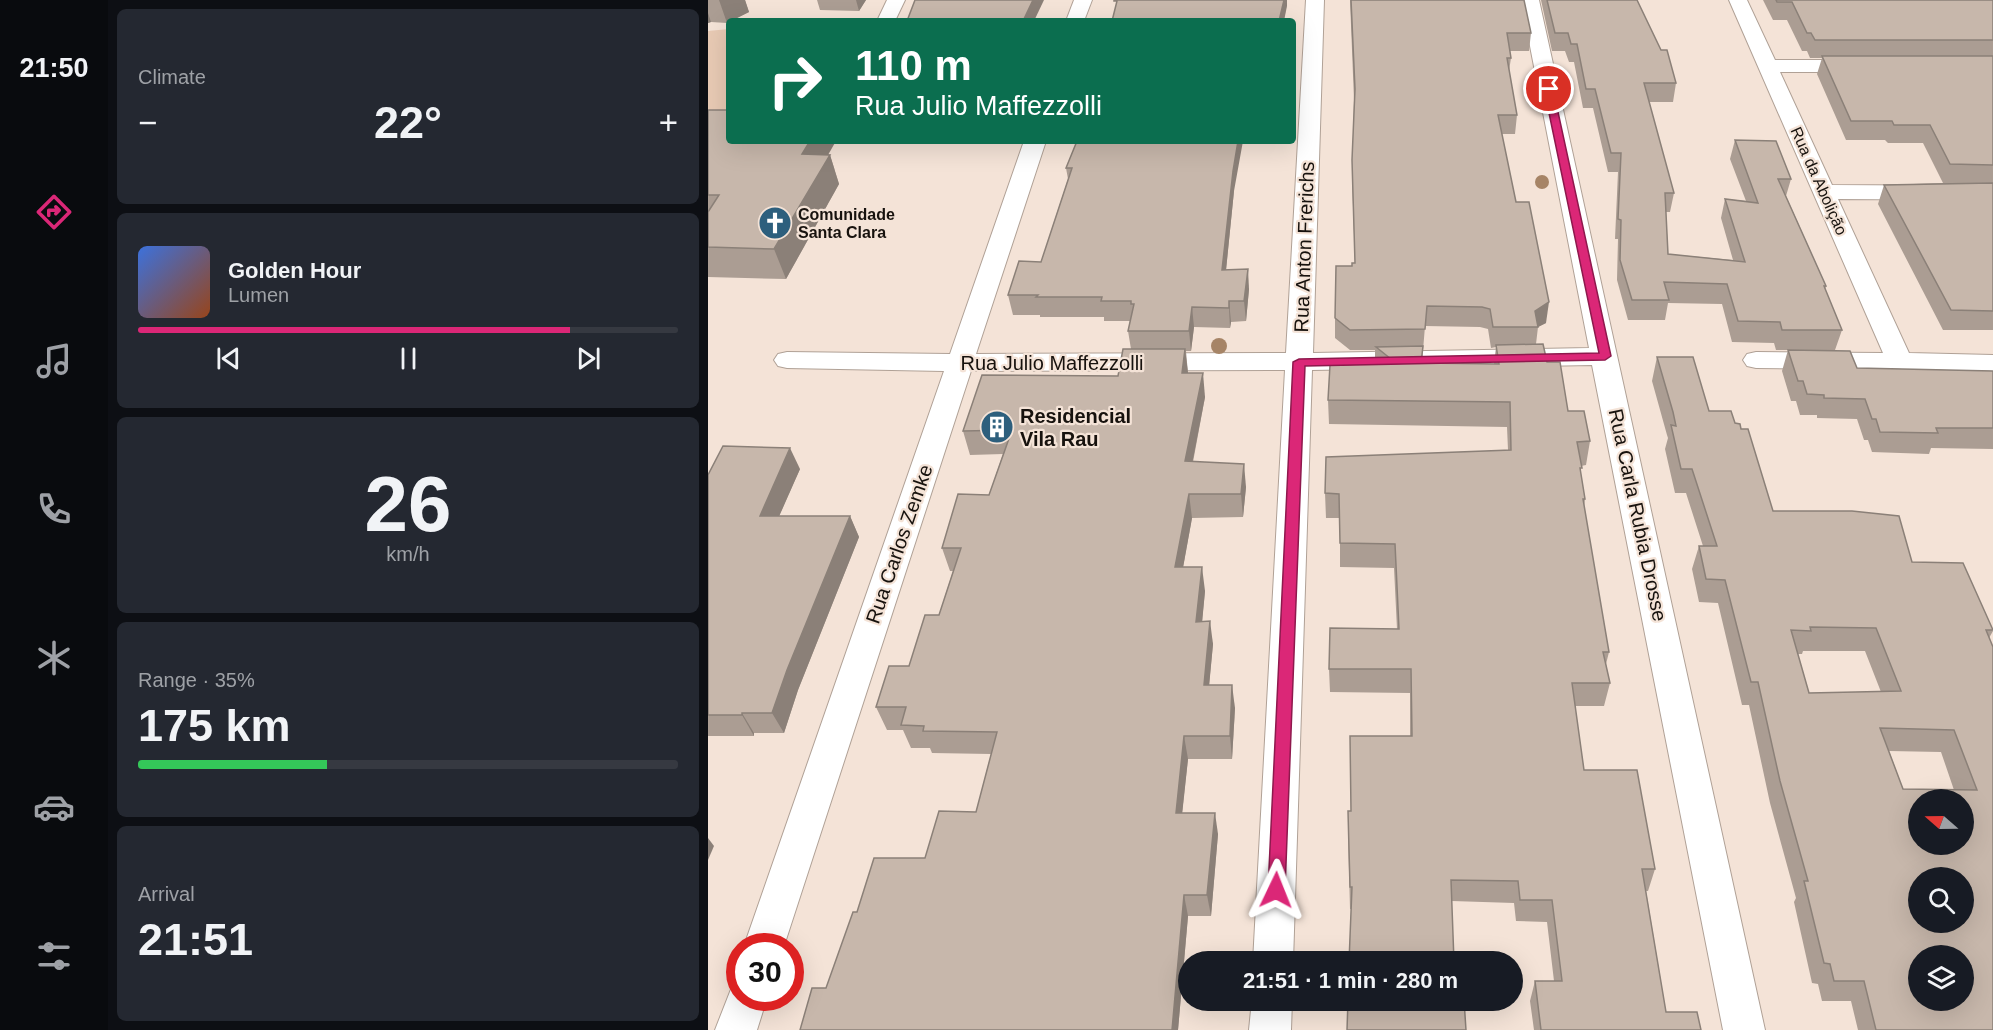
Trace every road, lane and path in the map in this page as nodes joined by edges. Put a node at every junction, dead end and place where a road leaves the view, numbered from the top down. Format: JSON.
{"nodes":[{"id":1,"x":896,"y":0,"type":"edge"},
{"id":2,"x":1083,"y":0,"type":"edge"},
{"id":3,"x":1315,"y":0,"type":"edge"},
{"id":4,"x":1530,"y":0,"type":"edge"},
{"id":5,"x":1738,"y":0,"type":"edge"},
{"id":6,"x":887,"y":18,"type":"edge"},
{"id":7,"x":1077,"y":18,"type":"edge"},
{"id":8,"x":1768,"y":66,"type":"junction"},
{"id":9,"x":1874,"y":66,"type":"edge"},
{"id":10,"x":1034,"y":144,"type":"edge"},
{"id":11,"x":1824,"y":192,"type":"junction"},
{"id":12,"x":1993,"y":193,"type":"edge"},
{"id":13,"x":1605,"y":356,"type":"junction"},
{"id":14,"x":787,"y":360,"type":"dead end"},
{"id":15,"x":1756,"y":360,"type":"dead end"},
{"id":16,"x":1299,"y":362,"type":"junction"},
{"id":17,"x":1900,"y":362,"type":"junction"},
{"id":18,"x":1993,"y":363,"type":"edge"},
{"id":19,"x":959,"y":364,"type":"junction"},
{"id":20,"x":768,"y":933,"type":"edge"},
{"id":21,"x":1273,"y":951,"type":"edge"},
{"id":22,"x":743,"y":1011,"type":"edge"},
{"id":23,"x":1271,"y":1011,"type":"edge"},
{"id":24,"x":736,"y":1030,"type":"edge"},
{"id":25,"x":1270,"y":1030,"type":"edge"},
{"id":26,"x":1744,"y":1030,"type":"edge"}],
"edges":[{"from":1,"to":6,"type":"street"},
{"from":2,"to":7,"type":"street"},
{"from":3,"to":16,"type":"street","name":"Rua Anton Frerichs"},
{"from":4,"to":13,"type":"street","name":"Rua Carla Rubia Drosse"},
{"from":5,"to":8,"type":"street","name":"Rua da Abolição"},
{"from":8,"to":9,"type":"street"},
{"from":8,"to":11,"type":"street","name":"Rua da Abolição"},
{"from":10,"to":19,"type":"street","name":"Rua Carlos Zemke"},
{"from":11,"to":12,"type":"street"},
{"from":11,"to":17,"type":"street","name":"Rua da Abolição"},
{"from":13,"to":16,"type":"street","name":"Rua Julio Maffezzolli"},
{"from":13,"to":26,"type":"street","name":"Rua Carla Rubia Drosse"},
{"from":14,"to":19,"type":"street","name":"Rua Julio Maffezzolli"},
{"from":15,"to":17,"type":"street"},
{"from":16,"to":19,"type":"street","name":"Rua Julio Maffezzolli"},
{"from":16,"to":21,"type":"street","name":"Rua Anton Frerichs"},
{"from":17,"to":18,"type":"street"},
{"from":19,"to":20,"type":"street","name":"Rua Carlos Zemke"},
{"from":22,"to":24,"type":"street"},
{"from":23,"to":25,"type":"street"}]}
